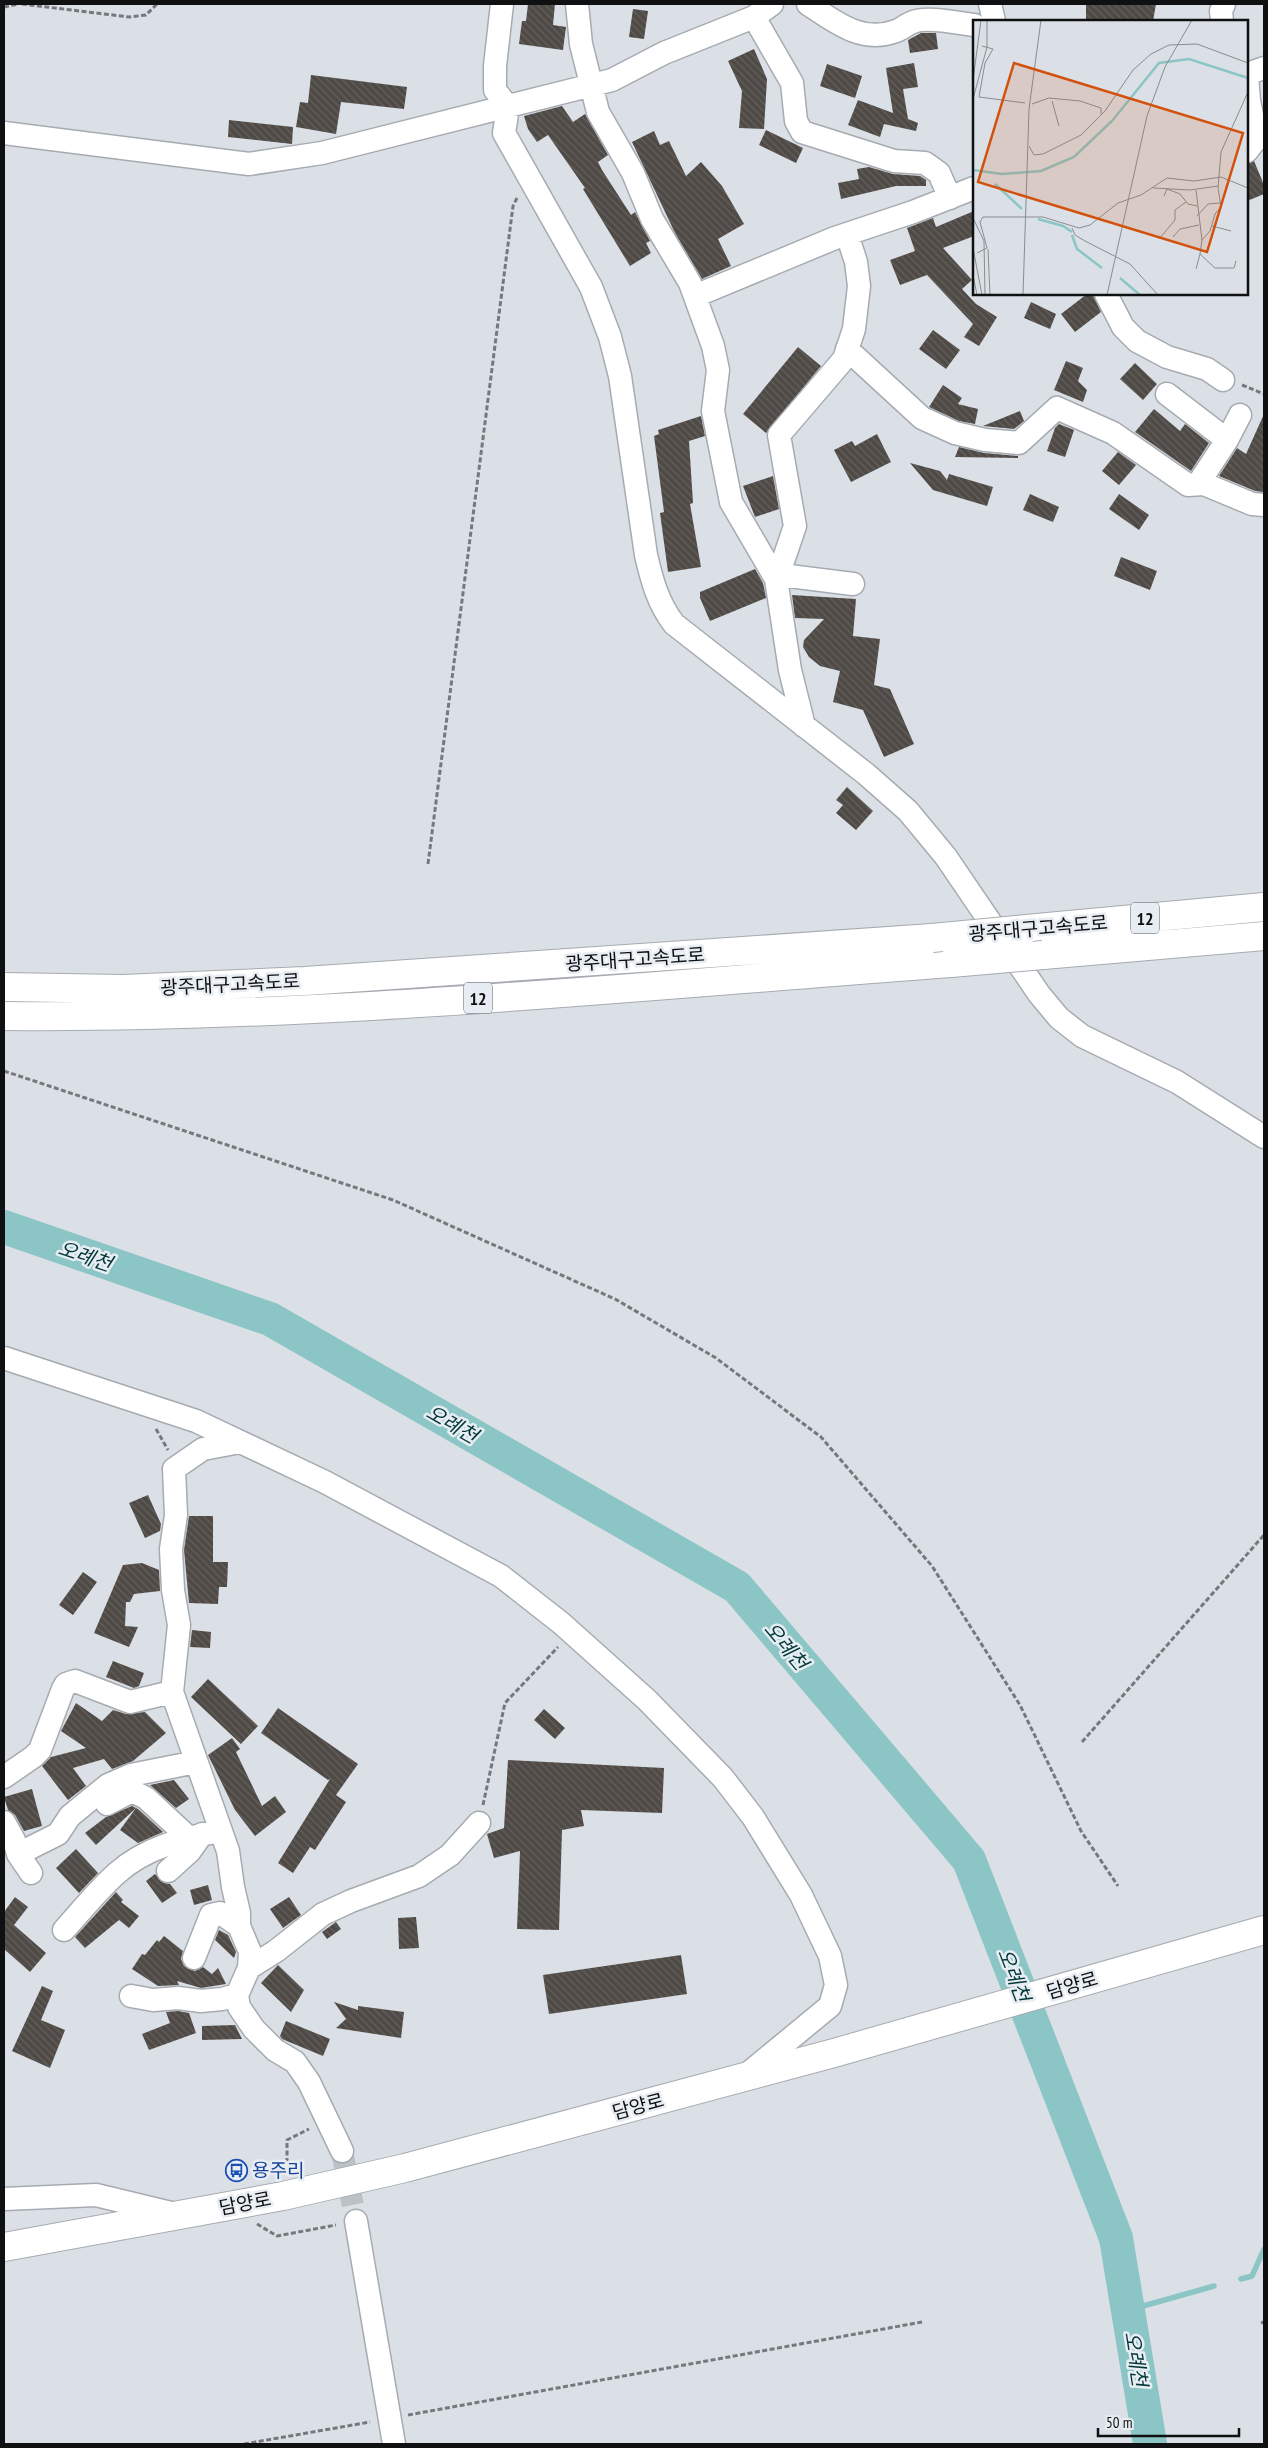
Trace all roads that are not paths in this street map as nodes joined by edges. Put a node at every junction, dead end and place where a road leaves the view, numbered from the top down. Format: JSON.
{"nodes":[{"id":1,"x":502,"y":4,"type":"edge"},
{"id":2,"x":576,"y":4,"type":"edge"},
{"id":3,"x":772,"y":4,"type":"edge"},
{"id":4,"x":808,"y":4,"type":"edge"},
{"id":5,"x":990,"y":4,"type":"edge"},
{"id":6,"x":1224,"y":4,"type":"edge"},
{"id":7,"x":754,"y":17,"type":"junction"},
{"id":8,"x":994,"y":20,"type":"edge"},
{"id":9,"x":1222,"y":20,"type":"edge"},
{"id":10,"x":973,"y":25,"type":"edge"},
{"id":11,"x":1264,"y":68,"type":"edge"},
{"id":12,"x":1248,"y":75,"type":"edge"},
{"id":13,"x":592,"y":84,"type":"junction"},
{"id":14,"x":1248,"y":88,"type":"edge"},
{"id":15,"x":508,"y":108,"type":"junction"},
{"id":16,"x":4,"y":133,"type":"edge"},
{"id":17,"x":1256,"y":144,"type":"edge"},
{"id":18,"x":973,"y":188,"type":"edge"},
{"id":19,"x":950,"y":198,"type":"junction"},
{"id":20,"x":847,"y":234,"type":"junction"},
{"id":21,"x":1107,"y":295,"type":"edge"},
{"id":22,"x":695,"y":296,"type":"junction"},
{"id":23,"x":847,"y":349,"type":"junction"},
{"id":24,"x":1223,"y":380,"type":"dead end"},
{"id":25,"x":1166,"y":394,"type":"dead end"},
{"id":26,"x":1240,"y":415,"type":"dead end"},
{"id":27,"x":1227,"y":440,"type":"junction"},
{"id":28,"x":1198,"y":484,"type":"junction"},
{"id":29,"x":1264,"y":505,"type":"edge"},
{"id":30,"x":773,"y":574,"type":"junction"},
{"id":31,"x":853,"y":584,"type":"dead end"},
{"id":32,"x":804,"y":726,"type":"junction"},
{"id":33,"x":1264,"y":907,"type":"edge"},
{"id":34,"x":1264,"y":936,"type":"edge"},
{"id":35,"x":4,"y":987,"type":"edge"},
{"id":36,"x":4,"y":1016,"type":"edge"},
{"id":37,"x":1264,"y":1137,"type":"edge"},
{"id":38,"x":4,"y":1358,"type":"edge"},
{"id":39,"x":240,"y":1442,"type":"junction"},
{"id":40,"x":172,"y":1692,"type":"junction"},
{"id":41,"x":196,"y":1762,"type":"junction"},
{"id":42,"x":4,"y":1777,"type":"edge"},
{"id":43,"x":105,"y":1804,"type":"dead end"},
{"id":44,"x":4,"y":1822,"type":"edge"},
{"id":45,"x":479,"y":1823,"type":"road end"},
{"id":46,"x":203,"y":1834,"type":"junction"},
{"id":47,"x":18,"y":1854,"type":"junction"},
{"id":48,"x":168,"y":1871,"type":"dead end"},
{"id":49,"x":31,"y":1873,"type":"dead end"},
{"id":50,"x":239,"y":1926,"type":"junction"},
{"id":51,"x":64,"y":1930,"type":"dead end"},
{"id":52,"x":1264,"y":1930,"type":"edge"},
{"id":53,"x":194,"y":1958,"type":"dead end"},
{"id":54,"x":249,"y":1968,"type":"junction"},
{"id":55,"x":237,"y":1995,"type":"junction"},
{"id":56,"x":131,"y":1996,"type":"dead end"},
{"id":57,"x":742,"y":2078,"type":"junction"},
{"id":58,"x":342,"y":2151,"type":"tunnel mouth"},
{"id":59,"x":4,"y":2200,"type":"edge"},
{"id":60,"x":178,"y":2215,"type":"junction"},
{"id":61,"x":356,"y":2220,"type":"tunnel mouth"},
{"id":62,"x":4,"y":2247,"type":"edge"},
{"id":63,"x":394,"y":2444,"type":"edge"}],
"edges":[{"from":1,"to":15,"type":"street"},
{"from":2,"to":13,"type":"street"},
{"from":3,"to":7,"type":"street"},
{"from":4,"to":10,"type":"street"},
{"from":5,"to":8,"type":"street"},
{"from":6,"to":9,"type":"street"},
{"from":7,"to":13,"type":"street"},
{"from":7,"to":19,"type":"street"},
{"from":11,"to":12,"type":"street"},
{"from":13,"to":15,"type":"street"},
{"from":13,"to":22,"type":"street"},
{"from":14,"to":17,"type":"street"},
{"from":15,"to":16,"type":"street"},
{"from":15,"to":32,"type":"street"},
{"from":18,"to":19,"type":"street"},
{"from":19,"to":20,"type":"street"},
{"from":20,"to":22,"type":"street"},
{"from":20,"to":23,"type":"street"},
{"from":21,"to":24,"type":"street"},
{"from":22,"to":30,"type":"street"},
{"from":23,"to":28,"type":"street"},
{"from":23,"to":30,"type":"street"},
{"from":25,"to":27,"type":"street"},
{"from":26,"to":27,"type":"street"},
{"from":27,"to":28,"type":"street"},
{"from":28,"to":29,"type":"street"},
{"from":30,"to":31,"type":"street"},
{"from":30,"to":32,"type":"street"},
{"from":32,"to":37,"type":"street"},
{"from":33,"to":35,"type":"highway","name":"광주대구고속도로","number":"12","bridge":true},
{"from":34,"to":36,"type":"highway","name":"광주대구고속도로","number":"12","bridge":true},
{"from":38,"to":39,"type":"street"},
{"from":39,"to":40,"type":"street"},
{"from":39,"to":57,"type":"street"},
{"from":40,"to":41,"type":"street"},
{"from":40,"to":42,"type":"street"},
{"from":41,"to":46,"type":"street"},
{"from":41,"to":47,"type":"street"},
{"from":43,"to":46,"type":"street"},
{"from":44,"to":47,"type":"street"},
{"from":45,"to":54,"type":"street"},
{"from":46,"to":48,"type":"street"},
{"from":46,"to":50,"type":"street"},
{"from":46,"to":51,"type":"street"},
{"from":47,"to":49,"type":"street"},
{"from":50,"to":53,"type":"street"},
{"from":50,"to":54,"type":"street"},
{"from":52,"to":57,"type":"highway","name":"담양로"},
{"from":54,"to":55,"type":"street"},
{"from":55,"to":56,"type":"street"},
{"from":55,"to":58,"type":"street"},
{"from":57,"to":60,"type":"highway","name":"담양로"},
{"from":59,"to":60,"type":"street"},
{"from":60,"to":62,"type":"highway","name":"담양로"},
{"from":61,"to":63,"type":"street"}]}
